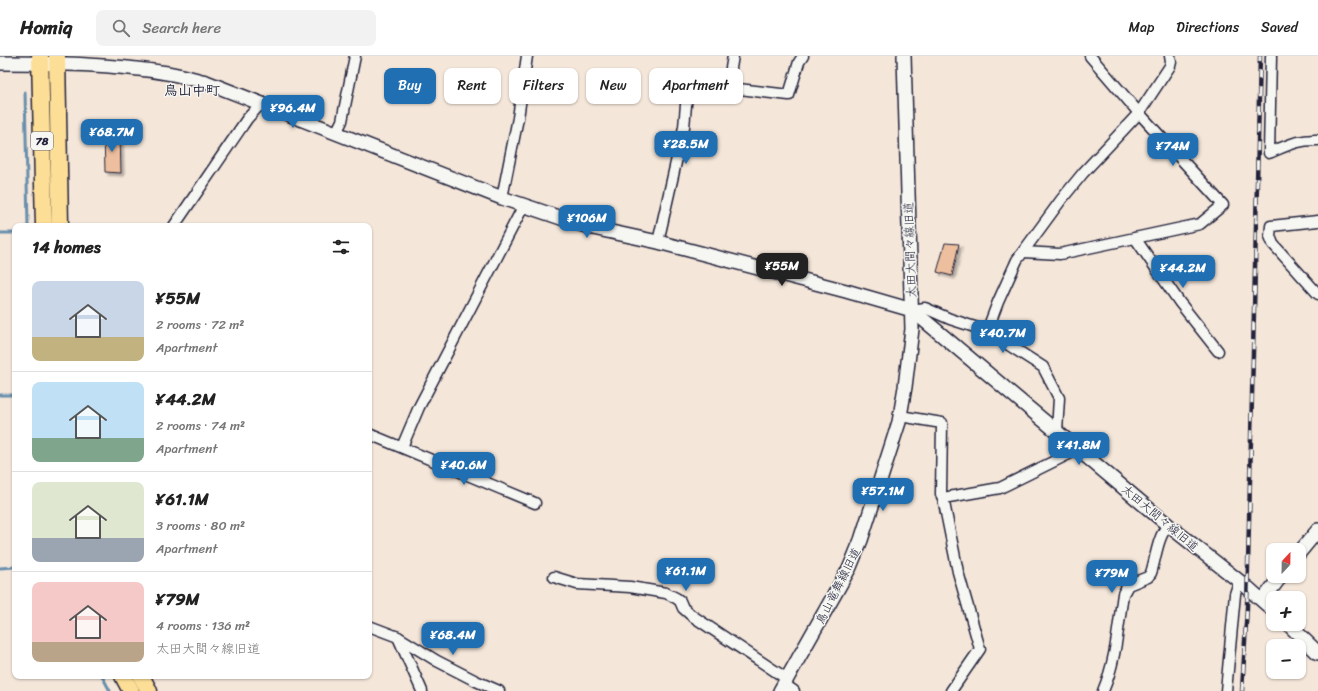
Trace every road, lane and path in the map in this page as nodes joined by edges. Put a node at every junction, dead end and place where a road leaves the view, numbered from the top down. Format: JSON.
{"nodes":[{"id":1,"x":355,"y":56,"type":"edge"},
{"id":2,"x":527,"y":56,"type":"edge"},
{"id":3,"x":733,"y":56,"type":"edge"},
{"id":4,"x":803,"y":56,"type":"edge"},
{"id":5,"x":904,"y":56,"type":"edge"},
{"id":6,"x":1090,"y":56,"type":"edge"},
{"id":7,"x":1170,"y":56,"type":"edge"},
{"id":8,"x":1271,"y":56,"type":"edge"},
{"id":9,"x":40,"y":60,"type":"edge"},
{"id":10,"x":58,"y":60,"type":"edge"},
{"id":11,"x":0,"y":63,"type":"edge"},
{"id":12,"x":731,"y":68,"type":"edge"},
{"id":13,"x":259,"y":103,"type":"junction"},
{"id":14,"x":1139,"y":114,"type":"junction"},
{"id":15,"x":336,"y":132,"type":"junction"},
{"id":16,"x":1318,"y":140,"type":"edge"},
{"id":17,"x":502,"y":198,"type":"junction"},
{"id":18,"x":524,"y":205,"type":"junction"},
{"id":19,"x":1318,"y":220,"type":"edge"},
{"id":20,"x":44,"y":223,"type":"edge"},
{"id":21,"x":60,"y":223,"type":"edge"},
{"id":22,"x":176,"y":223,"type":"edge"},
{"id":23,"x":1135,"y":238,"type":"junction"},
{"id":24,"x":658,"y":242,"type":"junction"},
{"id":25,"x":1023,"y":252,"type":"junction"},
{"id":26,"x":1318,"y":294,"type":"edge"},
{"id":27,"x":912,"y":310,"type":"junction"},
{"id":28,"x":987,"y":331,"type":"junction"},
{"id":29,"x":1218,"y":351,"type":"dead end"},
{"id":30,"x":900,"y":416,"type":"junction"},
{"id":31,"x":1057,"y":431,"type":"junction"},
{"id":32,"x":372,"y":435,"type":"edge"},
{"id":33,"x":402,"y":447,"type":"junction"},
{"id":34,"x":1078,"y":449,"type":"junction"},
{"id":35,"x":943,"y":498,"type":"junction"},
{"id":36,"x":535,"y":503,"type":"dead end"},
{"id":37,"x":1168,"y":525,"type":"junction"},
{"id":38,"x":1318,"y":530,"type":"edge"},
{"id":39,"x":1306,"y":545,"type":"edge"},
{"id":40,"x":554,"y":577,"type":"dead end"},
{"id":41,"x":1239,"y":582,"type":"junction"},
{"id":42,"x":1276,"y":583,"type":"edge"},
{"id":43,"x":1263,"y":600,"type":"junction"},
{"id":44,"x":1266,"y":603,"type":"edge"},
{"id":45,"x":372,"y":627,"type":"edge"},
{"id":46,"x":1295,"y":631,"type":"edge"},
{"id":47,"x":398,"y":637,"type":"junction"},
{"id":48,"x":1318,"y":653,"type":"edge"},
{"id":49,"x":124,"y":679,"type":"edge"},
{"id":50,"x":143,"y":679,"type":"edge"},
{"id":51,"x":787,"y":686,"type":"edge"},
{"id":52,"x":130,"y":691,"type":"edge"},
{"id":53,"x":149,"y":691,"type":"edge"},
{"id":54,"x":422,"y":691,"type":"edge"},
{"id":55,"x":499,"y":691,"type":"edge"},
{"id":56,"x":951,"y":691,"type":"edge"},
{"id":57,"x":1103,"y":691,"type":"edge"},
{"id":58,"x":1226,"y":691,"type":"edge"}],
"edges":[{"from":1,"to":15,"type":"street"},
{"from":2,"to":17,"type":"street"},
{"from":3,"to":12,"type":"street"},
{"from":4,"to":24,"type":"street"},
{"from":5,"to":27,"type":"street","name":"太田大間々線旧道"},
{"from":6,"to":14,"type":"street"},
{"from":7,"to":14,"type":"street"},
{"from":8,"to":16,"type":"street"},
{"from":9,"to":10,"type":"street"},
{"from":9,"to":11,"type":"street"},
{"from":9,"to":20,"type":"main road","number":"78"},
{"from":10,"to":13,"type":"street"},
{"from":10,"to":21,"type":"main road","number":"78"},
{"from":13,"to":15,"type":"street"},
{"from":13,"to":22,"type":"street"},
{"from":14,"to":23,"type":"street"},
{"from":14,"to":25,"type":"street"},
{"from":15,"to":17,"type":"street"},
{"from":17,"to":18,"type":"street"},
{"from":18,"to":24,"type":"street"},
{"from":18,"to":33,"type":"street"},
{"from":19,"to":26,"type":"street"},
{"from":23,"to":25,"type":"street"},
{"from":23,"to":29,"type":"street"},
{"from":24,"to":27,"type":"street"},
{"from":25,"to":28,"type":"street"},
{"from":27,"to":28,"type":"street"},
{"from":27,"to":30,"type":"street","name":"鳥山竜舞線旧道"},
{"from":27,"to":31,"type":"street","name":"太田大間々線旧道"},
{"from":28,"to":31,"type":"street"},
{"from":30,"to":35,"type":"street"},
{"from":30,"to":51,"type":"street","name":"鳥山竜舞線旧道"},
{"from":31,"to":34,"type":"street","name":"太田大間々線旧道"},
{"from":32,"to":33,"type":"street"},
{"from":33,"to":36,"type":"street"},
{"from":34,"to":35,"type":"street"},
{"from":34,"to":37,"type":"street","name":"太田大間々線旧道"},
{"from":35,"to":56,"type":"street"},
{"from":37,"to":41,"type":"street","name":"太田大間々線旧道"},
{"from":37,"to":57,"type":"street"},
{"from":38,"to":39,"type":"street"},
{"from":40,"to":51,"type":"street"},
{"from":41,"to":43,"type":"street","name":"太田大間々線旧道"},
{"from":41,"to":58,"type":"street"},
{"from":42,"to":43,"type":"street"},
{"from":43,"to":44,"type":"street","name":"太田大間々線旧道"},
{"from":45,"to":47,"type":"street"},
{"from":46,"to":48,"type":"street"},
{"from":47,"to":54,"type":"street"},
{"from":47,"to":55,"type":"street"},
{"from":49,"to":52,"type":"main road"},
{"from":50,"to":53,"type":"main road"}]}
